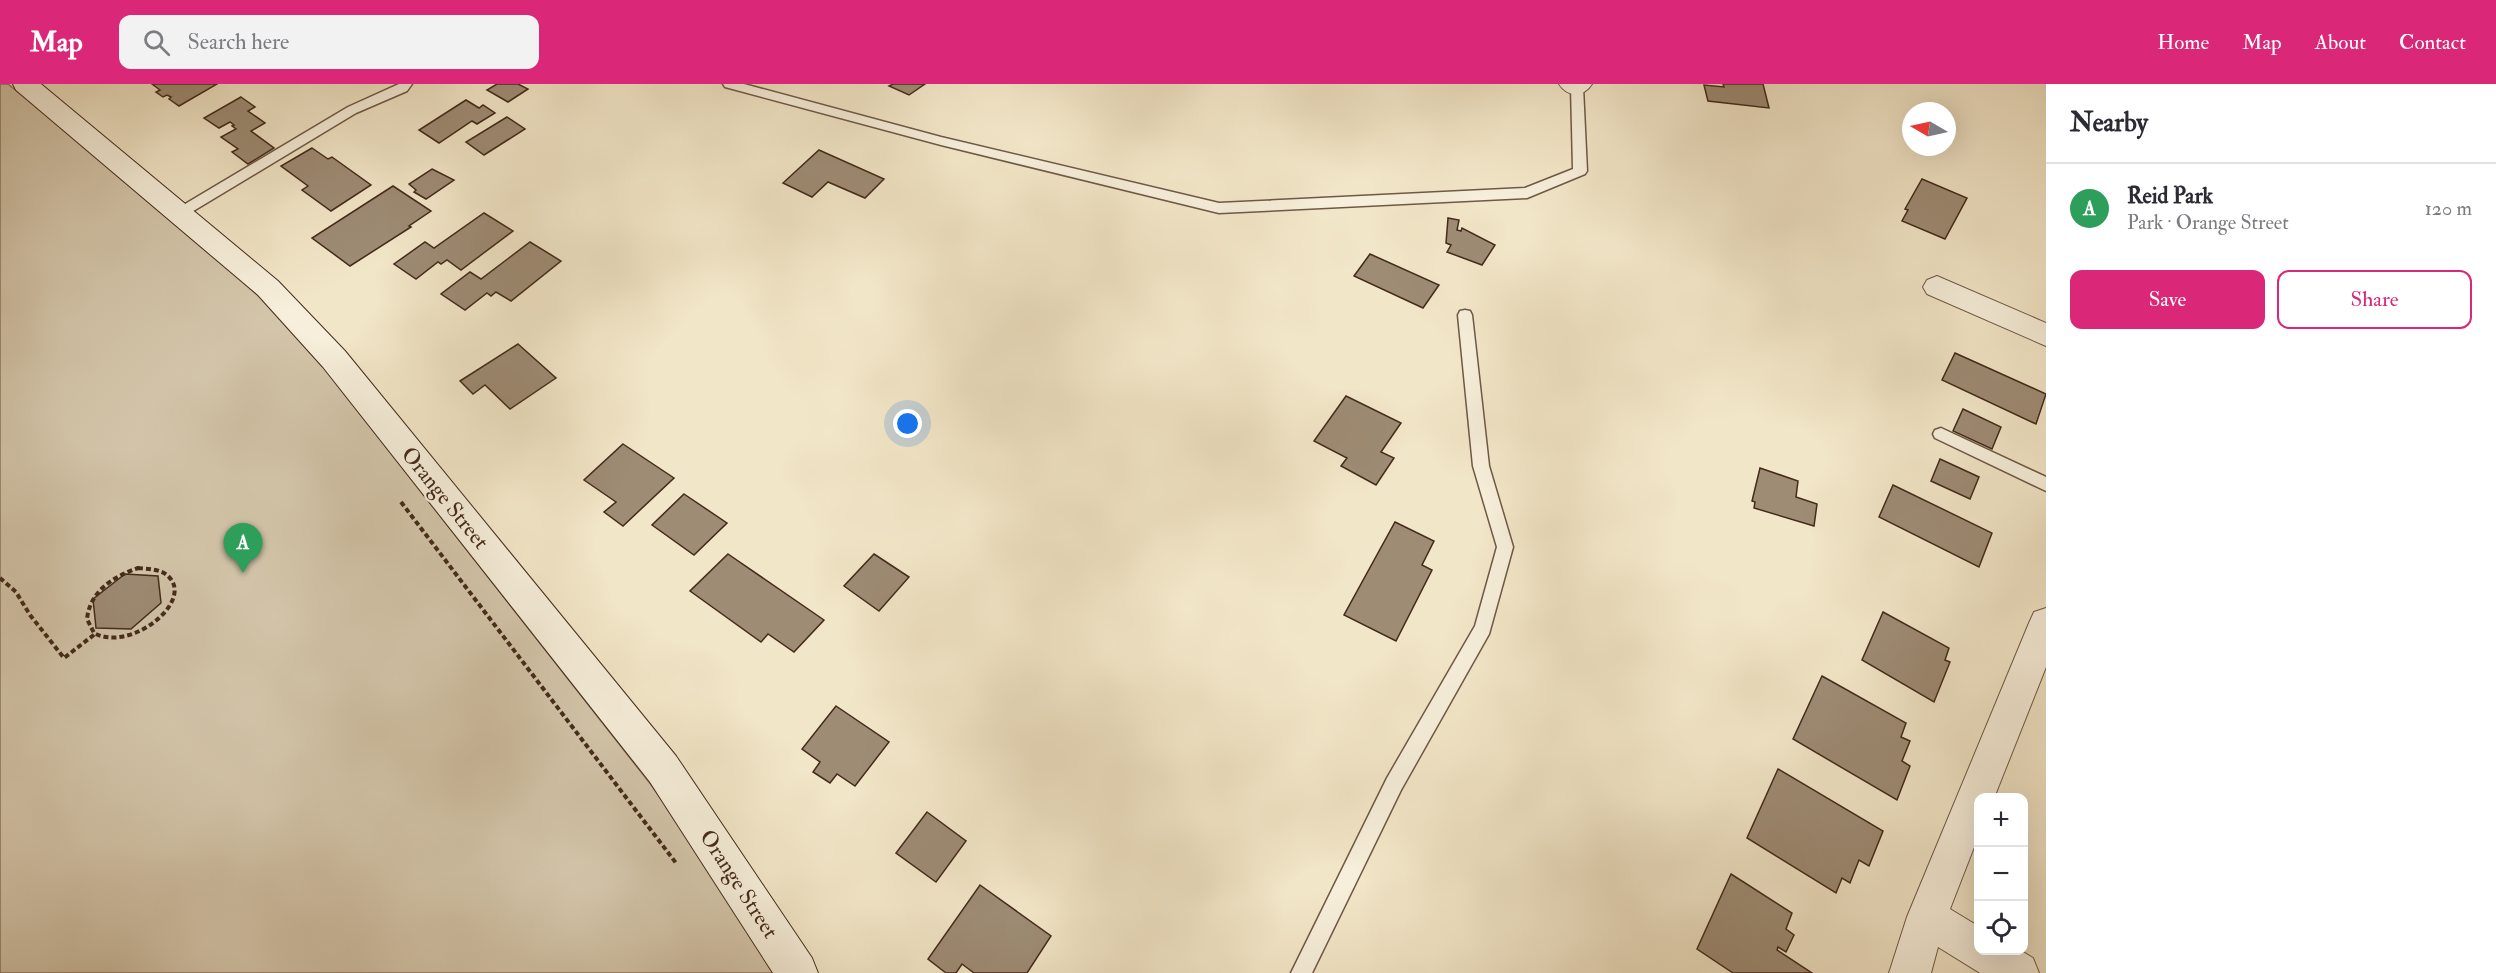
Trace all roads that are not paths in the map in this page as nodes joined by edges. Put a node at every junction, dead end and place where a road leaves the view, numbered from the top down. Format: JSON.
{"nodes":[{"id":1,"x":25,"y":84,"type":"edge"},
{"id":2,"x":406,"y":84,"type":"edge"},
{"id":3,"x":729,"y":84,"type":"edge"},
{"id":4,"x":1576,"y":85,"type":"edge"},
{"id":5,"x":180,"y":213,"type":"junction"},
{"id":6,"x":1937,"y":287,"type":"dead end"},
{"id":7,"x":1465,"y":315,"type":"dead end"},
{"id":8,"x":2046,"y":335,"type":"edge"},
{"id":9,"x":1941,"y":434,"type":"dead end"},
{"id":10,"x":2046,"y":484,"type":"edge"},
{"id":11,"x":2046,"y":623,"type":"edge"},
{"id":12,"x":1927,"y":918,"type":"junction"},
{"id":13,"x":1974,"y":946,"type":"edge"},
{"id":14,"x":1988,"y":955,"type":"edge"},
{"id":15,"x":797,"y":973,"type":"edge"},
{"id":16,"x":1301,"y":973,"type":"edge"},
{"id":17,"x":1910,"y":973,"type":"edge"},
{"id":18,"x":2018,"y":973,"type":"edge"}],
"edges":[{"from":1,"to":5,"type":"street","name":"Orange Street"},
{"from":2,"to":5,"type":"lane"},
{"from":3,"to":4,"type":"lane"},
{"from":5,"to":15,"type":"street","name":"Orange Street"},
{"from":6,"to":8,"type":"street"},
{"from":7,"to":16,"type":"lane"},
{"from":9,"to":10,"type":"lane"},
{"from":11,"to":12,"type":"street"},
{"from":12,"to":13,"type":"street"},
{"from":12,"to":17,"type":"street"},
{"from":14,"to":18,"type":"street"}]}
